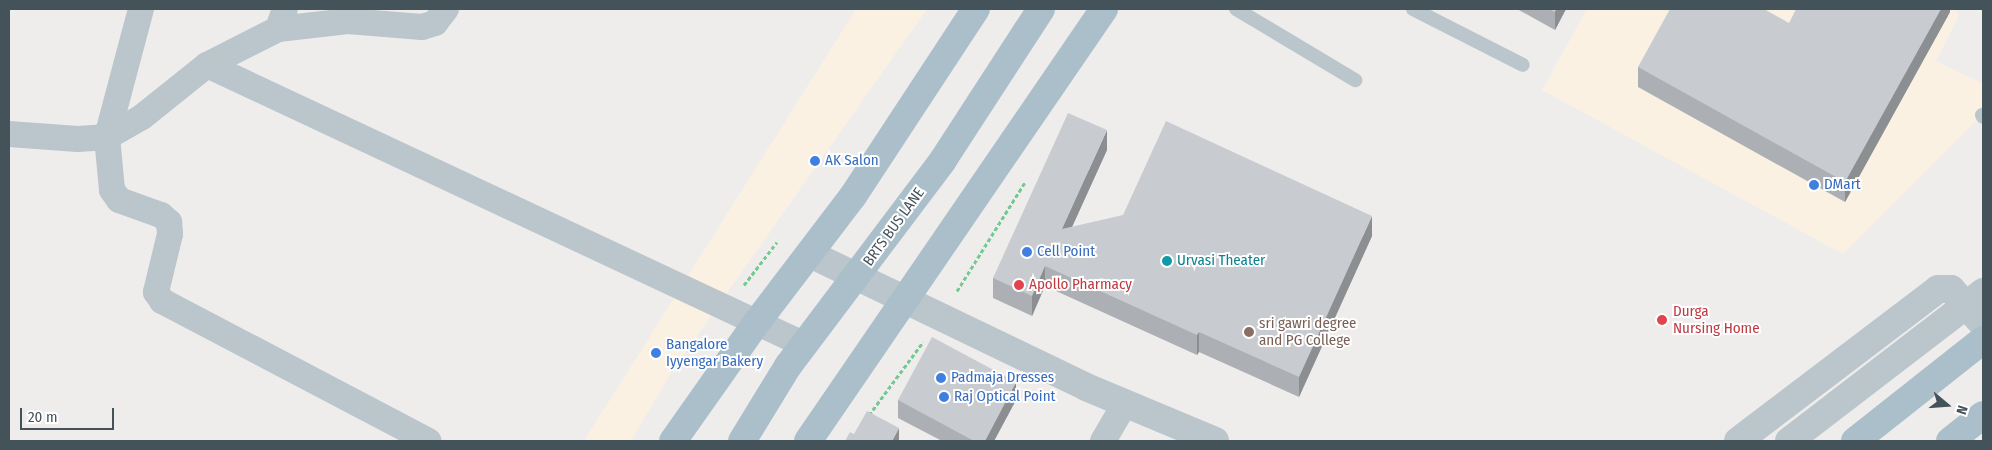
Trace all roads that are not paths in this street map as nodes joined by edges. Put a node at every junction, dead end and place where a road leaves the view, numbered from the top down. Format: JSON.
{"nodes":[{"id":1,"x":141,"y":9,"type":"edge"},
{"id":2,"x":446,"y":9,"type":"edge"},
{"id":3,"x":976,"y":9,"type":"edge"},
{"id":4,"x":1041,"y":9,"type":"edge"},
{"id":5,"x":1104,"y":9,"type":"edge"},
{"id":6,"x":1236,"y":9,"type":"edge"},
{"id":7,"x":1413,"y":9,"type":"edge"},
{"id":8,"x":281,"y":19,"type":"edge"},
{"id":9,"x":206,"y":64,"type":"junction"},
{"id":10,"x":1523,"y":65,"type":"dead end"},
{"id":11,"x":1355,"y":80,"type":"dead end"},
{"id":12,"x":9,"y":134,"type":"edge"},
{"id":13,"x":107,"y":137,"type":"junction"},
{"id":14,"x":810,"y":254,"type":"junction"},
{"id":15,"x":858,"y":278,"type":"junction"},
{"id":16,"x":903,"y":299,"type":"junction"},
{"id":17,"x":1978,"y":307,"type":"edge"},
{"id":18,"x":757,"y":322,"type":"junction"},
{"id":19,"x":1983,"y":340,"type":"edge"},
{"id":20,"x":805,"y":345,"type":"junction"},
{"id":21,"x":1124,"y":405,"type":"junction"},
{"id":22,"x":1983,"y":415,"type":"edge"},
{"id":23,"x":429,"y":441,"type":"edge"},
{"id":24,"x":673,"y":441,"type":"edge"},
{"id":25,"x":742,"y":441,"type":"edge"},
{"id":26,"x":808,"y":441,"type":"edge"},
{"id":27,"x":1102,"y":441,"type":"edge"},
{"id":28,"x":1215,"y":441,"type":"edge"},
{"id":29,"x":1738,"y":441,"type":"edge"},
{"id":30,"x":1790,"y":441,"type":"edge"},
{"id":31,"x":1855,"y":441,"type":"edge"},
{"id":32,"x":1950,"y":441,"type":"edge"}],
"edges":[{"from":1,"to":13,"type":"street"},
{"from":2,"to":8,"type":"street"},
{"from":3,"to":14,"type":"main road"},
{"from":4,"to":15,"type":"main road","name":"BRTS BUS LANE"},
{"from":5,"to":16,"type":"main road"},
{"from":6,"to":11,"type":"lane"},
{"from":7,"to":10,"type":"lane"},
{"from":8,"to":9,"type":"street"},
{"from":9,"to":13,"type":"street"},
{"from":9,"to":18,"type":"street"},
{"from":12,"to":13,"type":"street"},
{"from":13,"to":23,"type":"street"},
{"from":14,"to":15,"type":"street"},
{"from":14,"to":18,"type":"main road"},
{"from":15,"to":16,"type":"street"},
{"from":15,"to":20,"type":"main road","name":"BRTS BUS LANE"},
{"from":16,"to":21,"type":"street"},
{"from":16,"to":26,"type":"main road"},
{"from":17,"to":29,"type":"street"},
{"from":17,"to":30,"type":"street"},
{"from":18,"to":20,"type":"street"},
{"from":18,"to":24,"type":"main road"},
{"from":19,"to":31,"type":"main road"},
{"from":20,"to":25,"type":"main road","name":"BRTS BUS LANE"},
{"from":21,"to":27,"type":"street"},
{"from":21,"to":28,"type":"street"},
{"from":22,"to":32,"type":"main road"}]}
